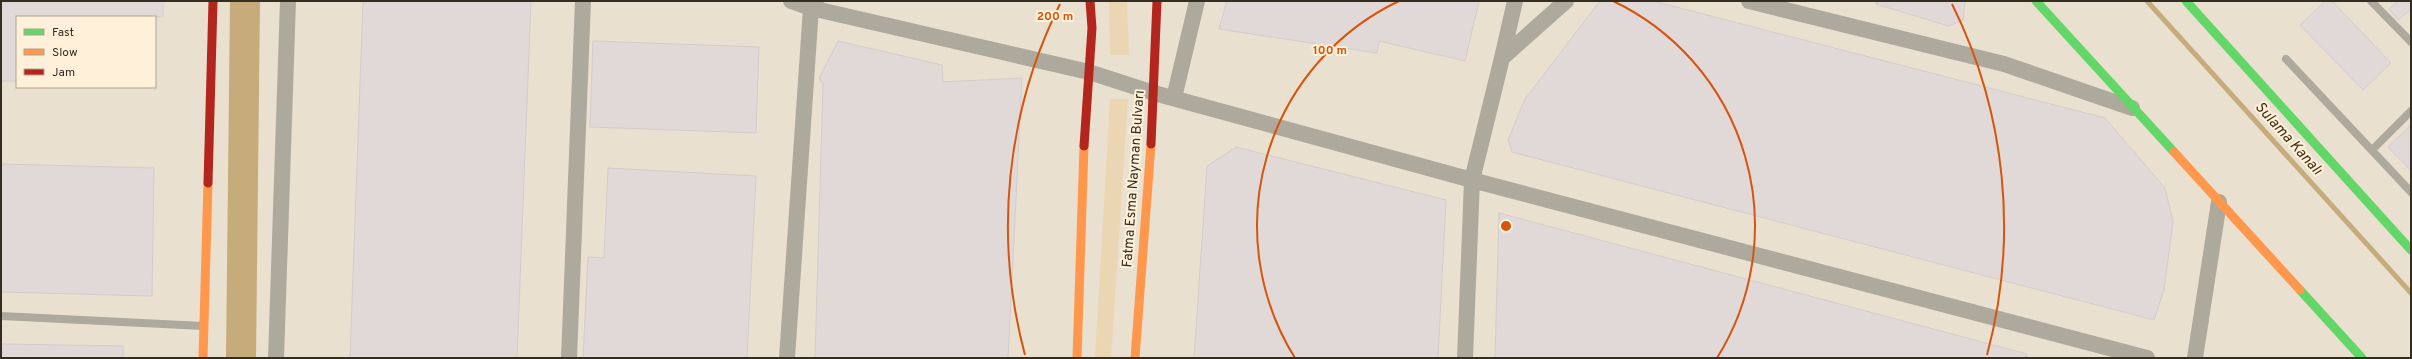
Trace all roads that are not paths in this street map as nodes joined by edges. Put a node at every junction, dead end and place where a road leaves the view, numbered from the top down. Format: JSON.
{"nodes":[{"id":1,"x":213,"y":1,"type":"edge"},
{"id":2,"x":288,"y":1,"type":"edge"},
{"id":3,"x":583,"y":1,"type":"edge"},
{"id":4,"x":791,"y":1,"type":"edge"},
{"id":5,"x":1090,"y":1,"type":"edge"},
{"id":6,"x":1157,"y":1,"type":"edge"},
{"id":7,"x":1197,"y":1,"type":"edge"},
{"id":8,"x":1515,"y":1,"type":"edge"},
{"id":9,"x":1566,"y":1,"type":"edge"},
{"id":10,"x":1749,"y":1,"type":"edge"},
{"id":11,"x":2036,"y":1,"type":"edge"},
{"id":12,"x":2186,"y":1,"type":"edge"},
{"id":13,"x":2371,"y":1,"type":"edge"},
{"id":14,"x":814,"y":4,"type":"edge"},
{"id":15,"x":2411,"y":42,"type":"edge"},
{"id":16,"x":1502,"y":58,"type":"junction"},
{"id":17,"x":2286,"y":59,"type":"dead end"},
{"id":18,"x":1089,"y":72,"type":"junction"},
{"id":19,"x":1154,"y":93,"type":"junction"},
{"id":20,"x":1174,"y":98,"type":"junction"},
{"id":21,"x":2135,"y":109,"type":"junction"},
{"id":22,"x":2411,"y":111,"type":"edge"},
{"id":23,"x":2372,"y":150,"type":"junction"},
{"id":24,"x":1472,"y":180,"type":"junction"},
{"id":25,"x":2411,"y":192,"type":"edge"},
{"id":26,"x":2219,"y":202,"type":"junction"},
{"id":27,"x":2411,"y":250,"type":"edge"},
{"id":28,"x":1,"y":316,"type":"edge"},
{"id":29,"x":204,"y":326,"type":"junction"},
{"id":30,"x":203,"y":358,"type":"edge"},
{"id":31,"x":276,"y":358,"type":"edge"},
{"id":32,"x":569,"y":358,"type":"edge"},
{"id":33,"x":787,"y":358,"type":"edge"},
{"id":34,"x":1077,"y":358,"type":"edge"},
{"id":35,"x":1135,"y":358,"type":"edge"},
{"id":36,"x":1465,"y":358,"type":"edge"},
{"id":37,"x":2147,"y":358,"type":"edge"},
{"id":38,"x":2195,"y":358,"type":"edge"},
{"id":39,"x":2362,"y":358,"type":"edge"}],
"edges":[{"from":1,"to":29,"type":"street"},
{"from":2,"to":31,"type":"street"},
{"from":3,"to":32,"type":"street"},
{"from":4,"to":14,"type":"street"},
{"from":5,"to":18,"type":"street"},
{"from":6,"to":19,"type":"street","name":"Fatma Esma Nayman Bulvarı"},
{"from":7,"to":20,"type":"street"},
{"from":8,"to":16,"type":"street"},
{"from":9,"to":16,"type":"street"},
{"from":10,"to":21,"type":"street"},
{"from":11,"to":21,"type":"street"},
{"from":12,"to":27,"type":"street"},
{"from":13,"to":15,"type":"lane"},
{"from":14,"to":18,"type":"street"},
{"from":14,"to":33,"type":"street"},
{"from":16,"to":24,"type":"street"},
{"from":17,"to":23,"type":"lane"},
{"from":18,"to":19,"type":"street"},
{"from":18,"to":34,"type":"street"},
{"from":19,"to":20,"type":"street"},
{"from":19,"to":35,"type":"street","name":"Fatma Esma Nayman Bulvarı"},
{"from":20,"to":24,"type":"street"},
{"from":21,"to":26,"type":"street"},
{"from":22,"to":23,"type":"lane"},
{"from":23,"to":25,"type":"lane"},
{"from":24,"to":36,"type":"street"},
{"from":24,"to":37,"type":"street"},
{"from":26,"to":38,"type":"street"},
{"from":26,"to":39,"type":"street"},
{"from":28,"to":29,"type":"lane"},
{"from":29,"to":30,"type":"street"}]}
